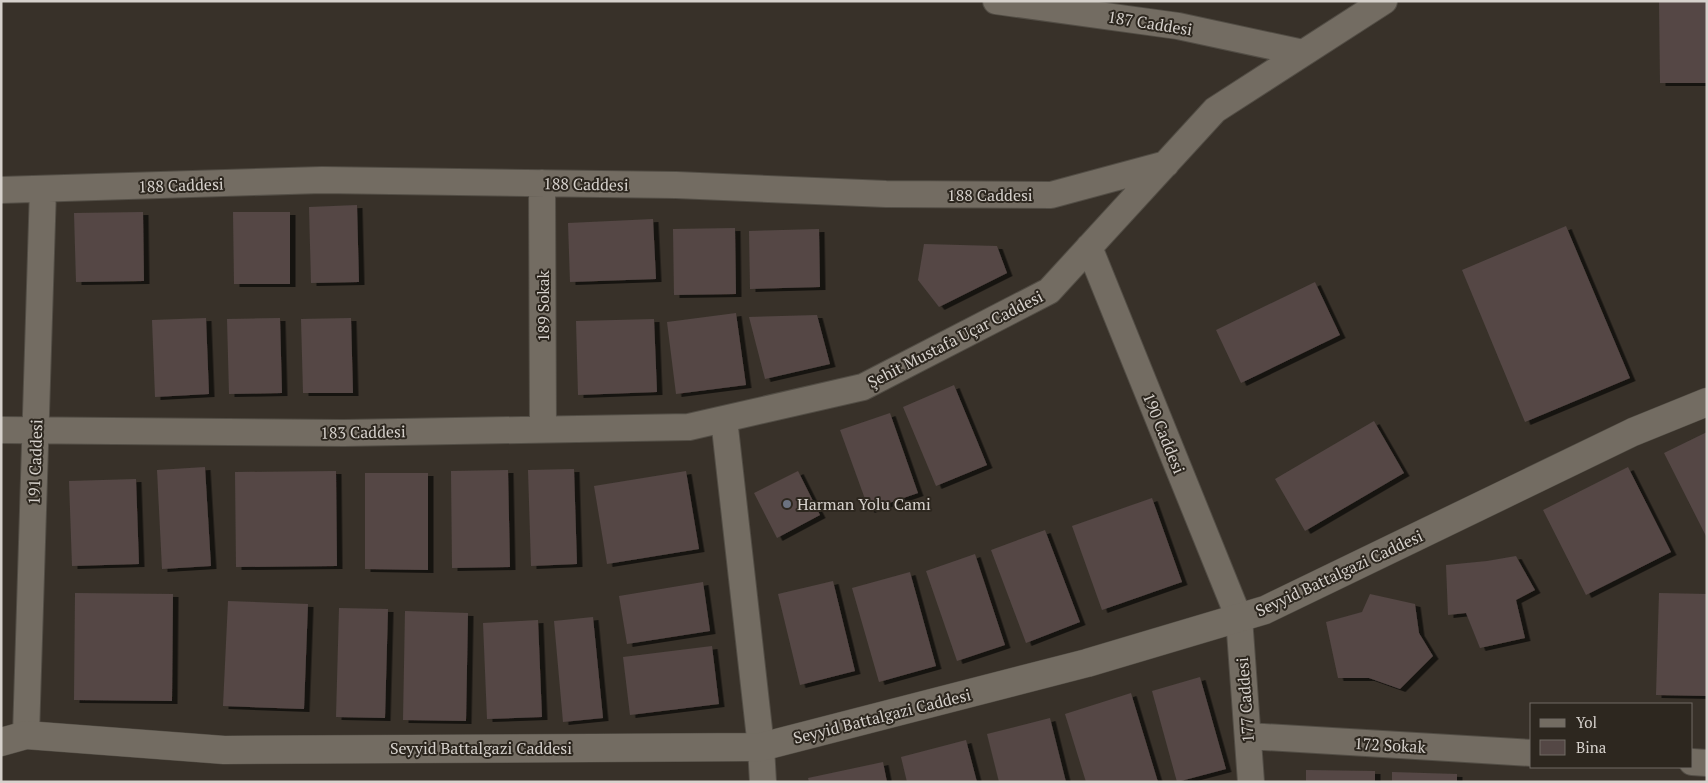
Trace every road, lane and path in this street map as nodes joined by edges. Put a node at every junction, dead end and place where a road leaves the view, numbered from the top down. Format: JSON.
{"nodes":[{"id":1,"x":996,"y":1,"type":"edge"},
{"id":2,"x":1384,"y":1,"type":"edge"},
{"id":3,"x":1118,"y":9,"type":"edge"},
{"id":4,"x":1304,"y":53,"type":"junction"},
{"id":5,"x":1166,"y":164,"type":"junction"},
{"id":6,"x":542,"y":183,"type":"junction"},
{"id":7,"x":42,"y":189,"type":"junction"},
{"id":8,"x":1,"y":190,"type":"edge"},
{"id":9,"x":1089,"y":247,"type":"junction"},
{"id":10,"x":1707,"y":402,"type":"edge"},
{"id":11,"x":724,"y":419,"type":"junction"},
{"id":12,"x":543,"y":429,"type":"junction"},
{"id":13,"x":1,"y":430,"type":"edge"},
{"id":14,"x":36,"y":430,"type":"junction"},
{"id":15,"x":1239,"y":618,"type":"junction"},
{"id":16,"x":1248,"y":736,"type":"junction"},
{"id":17,"x":14,"y":739,"type":"edge"},
{"id":18,"x":761,"y":746,"type":"junction"},
{"id":19,"x":1530,"y":753,"type":"edge"},
{"id":20,"x":1693,"y":762,"type":"edge"},
{"id":21,"x":1707,"y":763,"type":"edge"},
{"id":22,"x":763,"y":782,"type":"edge"},
{"id":23,"x":1251,"y":782,"type":"edge"}],
"edges":[{"from":1,"to":3,"type":"street","name":"187 Caddesi"},
{"from":2,"to":4,"type":"street","name":"Şehit Mustafa Uçar Caddesi"},
{"from":3,"to":4,"type":"street","name":"187 Caddesi"},
{"from":4,"to":5,"type":"street","name":"Şehit Mustafa Uçar Caddesi"},
{"from":5,"to":6,"type":"street","name":"188 Caddesi"},
{"from":5,"to":9,"type":"street","name":"Şehit Mustafa Uçar Caddesi"},
{"from":6,"to":7,"type":"street","name":"188 Caddesi"},
{"from":6,"to":12,"type":"street","name":"189 Sokak"},
{"from":7,"to":8,"type":"street","name":"188 Caddesi"},
{"from":7,"to":14,"type":"street","name":"191 Caddesi"},
{"from":9,"to":11,"type":"street","name":"Şehit Mustafa Uçar Caddesi"},
{"from":9,"to":15,"type":"street","name":"190 Caddesi"},
{"from":10,"to":15,"type":"street","name":"Seyyid Battalgazi Caddesi"},
{"from":11,"to":12,"type":"street","name":"183 Caddesi"},
{"from":11,"to":18,"type":"street"},
{"from":12,"to":14,"type":"street","name":"183 Caddesi"},
{"from":13,"to":14,"type":"street","name":"183 Caddesi"},
{"from":14,"to":17,"type":"street","name":"191 Caddesi"},
{"from":15,"to":16,"type":"street","name":"177 Caddesi"},
{"from":15,"to":18,"type":"street","name":"Seyyid Battalgazi Caddesi"},
{"from":16,"to":19,"type":"street","name":"172 Sokak"},
{"from":16,"to":23,"type":"street","name":"177 Caddesi"},
{"from":17,"to":18,"type":"street","name":"Seyyid Battalgazi Caddesi"},
{"from":18,"to":22,"type":"street"},
{"from":20,"to":21,"type":"street"}]}
